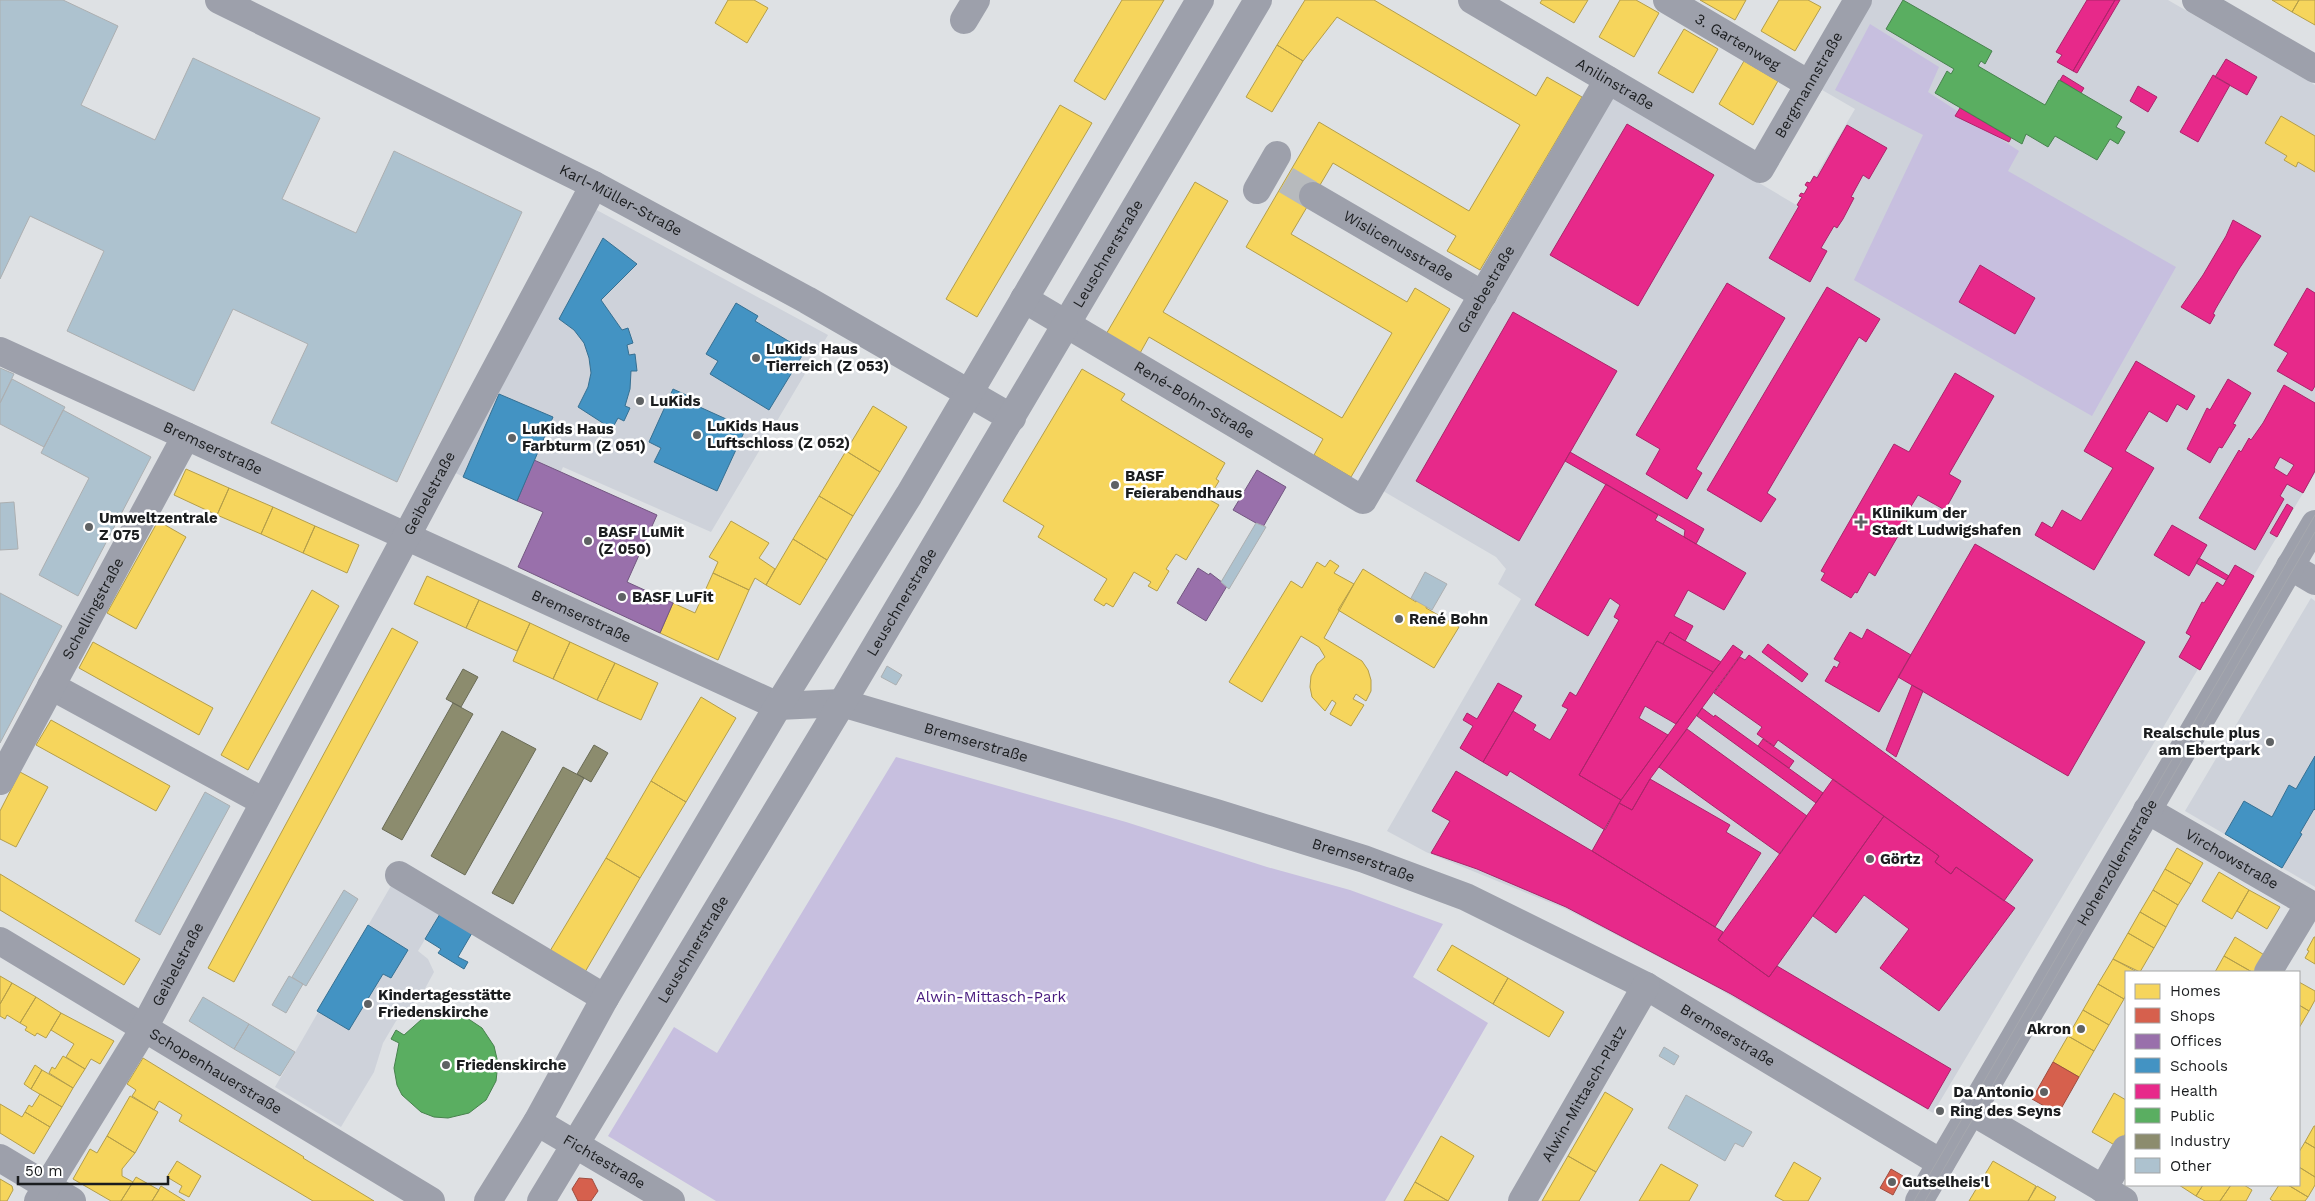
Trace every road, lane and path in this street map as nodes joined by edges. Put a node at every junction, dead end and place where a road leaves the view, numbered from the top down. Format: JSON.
{"nodes":[{"id":1,"x":219,"y":0,"type":"edge"},
{"id":2,"x":1200,"y":0,"type":"edge"},
{"id":3,"x":1258,"y":0,"type":"edge"},
{"id":4,"x":1472,"y":0,"type":"edge"},
{"id":5,"x":1667,"y":0,"type":"edge"},
{"id":6,"x":2196,"y":0,"type":"edge"},
{"id":7,"x":1849,"y":3,"type":"edge"},
{"id":8,"x":2315,"y":69,"type":"edge"},
{"id":9,"x":1608,"y":80,"type":"junction"},
{"id":10,"x":1810,"y":84,"type":"junction"},
{"id":11,"x":1760,"y":169,"type":"joint"},
{"id":12,"x":594,"y":185,"type":"junction"},
{"id":13,"x":1314,"y":196,"type":"tunnel mouth"},
{"id":14,"x":1483,"y":295,"type":"junction"},
{"id":15,"x":1024,"y":299,"type":"junction"},
{"id":16,"x":1067,"y":324,"type":"junction"},
{"id":17,"x":0,"y":350,"type":"edge"},
{"id":18,"x":969,"y":392,"type":"junction"},
{"id":19,"x":1012,"y":418,"type":"junction"},
{"id":20,"x":186,"y":436,"type":"junction"},
{"id":21,"x":1363,"y":500,"type":"joint"},
{"id":22,"x":2315,"y":524,"type":"edge"},
{"id":23,"x":405,"y":537,"type":"junction"},
{"id":24,"x":2290,"y":566,"type":"junction"},
{"id":25,"x":2315,"y":581,"type":"edge"},
{"id":26,"x":51,"y":686,"type":"junction"},
{"id":27,"x":842,"y":703,"type":"junction"},
{"id":28,"x":778,"y":706,"type":"junction"},
{"id":29,"x":0,"y":781,"type":"edge"},
{"id":30,"x":264,"y":802,"type":"junction"},
{"id":31,"x":2146,"y":810,"type":"junction"},
{"id":32,"x":399,"y":875,"type":"dead end"},
{"id":33,"x":2312,"y":906,"type":"edge"},
{"id":34,"x":0,"y":941,"type":"edge"},
{"id":35,"x":2269,"y":971,"type":"edge"},
{"id":36,"x":1646,"y":986,"type":"junction"},
{"id":37,"x":605,"y":998,"type":"junction"},
{"id":38,"x":144,"y":1026,"type":"junction"},
{"id":39,"x":1971,"y":1111,"type":"junction"},
{"id":40,"x":537,"y":1122,"type":"junction"},
{"id":41,"x":575,"y":1145,"type":"junction"},
{"id":42,"x":2125,"y":1153,"type":"edge"},
{"id":43,"x":0,"y":1158,"type":"edge"},
{"id":44,"x":1941,"y":1163,"type":"junction"},
{"id":45,"x":42,"y":1194,"type":"edge"},
{"id":46,"x":2113,"y":1195,"type":"edge"},
{"id":47,"x":72,"y":1201,"type":"edge"},
{"id":48,"x":432,"y":1201,"type":"edge"},
{"id":49,"x":488,"y":1201,"type":"edge"},
{"id":50,"x":541,"y":1201,"type":"edge"},
{"id":51,"x":671,"y":1201,"type":"edge"},
{"id":52,"x":1522,"y":1201,"type":"edge"},
{"id":53,"x":1919,"y":1201,"type":"edge"}],
"edges":[{"from":1,"to":12,"type":"street","name":"Karl-Müller-Straße"},
{"from":2,"to":15,"type":"street"},
{"from":3,"to":16,"type":"street","name":"Leuschnerstraße"},
{"from":4,"to":9,"type":"street","name":"Anilinstraße"},
{"from":5,"to":10,"type":"street","name":"3. Gartenweg"},
{"from":6,"to":8,"type":"street"},
{"from":7,"to":10,"type":"street","name":"Bergmannstraße"},
{"from":9,"to":11,"type":"street","name":"Anilinstraße"},
{"from":9,"to":14,"type":"street","name":"Graebestraße"},
{"from":10,"to":11,"type":"street","name":"Bergmannstraße"},
{"from":12,"to":18,"type":"street","name":"Karl-Müller-Straße"},
{"from":12,"to":23,"type":"street","name":"Geibelstraße"},
{"from":13,"to":14,"type":"street","name":"Wislicenusstraße"},
{"from":14,"to":21,"type":"street","name":"Graebestraße"},
{"from":15,"to":16,"type":"street","name":"René-Bohn-Straße"},
{"from":15,"to":18,"type":"street"},
{"from":16,"to":19,"type":"street","name":"Leuschnerstraße"},
{"from":16,"to":21,"type":"street","name":"René-Bohn-Straße"},
{"from":17,"to":20,"type":"street","name":"Bremserstraße"},
{"from":18,"to":19,"type":"street","name":"Karl-Müller-Straße"},
{"from":18,"to":28,"type":"street"},
{"from":19,"to":27,"type":"street","name":"Leuschnerstraße"},
{"from":20,"to":23,"type":"street","name":"Bremserstraße"},
{"from":20,"to":26,"type":"street","name":"Schellingstraße"},
{"from":22,"to":24,"type":"street","name":"Hohenzollernstraße"},
{"from":23,"to":28,"type":"street","name":"Bremserstraße"},
{"from":23,"to":30,"type":"street","name":"Geibelstraße"},
{"from":24,"to":25,"type":"street"},
{"from":24,"to":31,"type":"street","name":"Hohenzollernstraße"},
{"from":26,"to":29,"type":"street","name":"Schellingstraße"},
{"from":26,"to":30,"type":"street"},
{"from":27,"to":28,"type":"street","name":"Bremserstraße"},
{"from":27,"to":36,"type":"street","name":"Bremserstraße"},
{"from":27,"to":41,"type":"street","name":"Leuschnerstraße"},
{"from":28,"to":37,"type":"street"},
{"from":30,"to":38,"type":"street","name":"Geibelstraße"},
{"from":31,"to":33,"type":"street","name":"Virchowstraße"},
{"from":31,"to":39,"type":"street","name":"Hohenzollernstraße"},
{"from":32,"to":37,"type":"street"},
{"from":33,"to":35,"type":"street"},
{"from":34,"to":38,"type":"street","name":"Schopenhauerstraße"},
{"from":36,"to":44,"type":"street","name":"Bremserstraße"},
{"from":36,"to":52,"type":"street","name":"Alwin-Mittasch-Platz"},
{"from":37,"to":40,"type":"street"},
{"from":38,"to":45,"type":"street","name":"Geibelstraße"},
{"from":38,"to":48,"type":"street","name":"Schopenhauerstraße"},
{"from":39,"to":44,"type":"street","name":"Hohenzollernstraße"},
{"from":39,"to":46,"type":"street"},
{"from":40,"to":41,"type":"street","name":"Fichtestraße"},
{"from":40,"to":49,"type":"street"},
{"from":41,"to":50,"type":"street","name":"Leuschnerstraße"},
{"from":41,"to":51,"type":"street","name":"Fichtestraße"},
{"from":42,"to":46,"type":"street"},
{"from":43,"to":45,"type":"street"},
{"from":44,"to":53,"type":"street","name":"Hohenzollernstraße"},
{"from":45,"to":47,"type":"street"}]}
